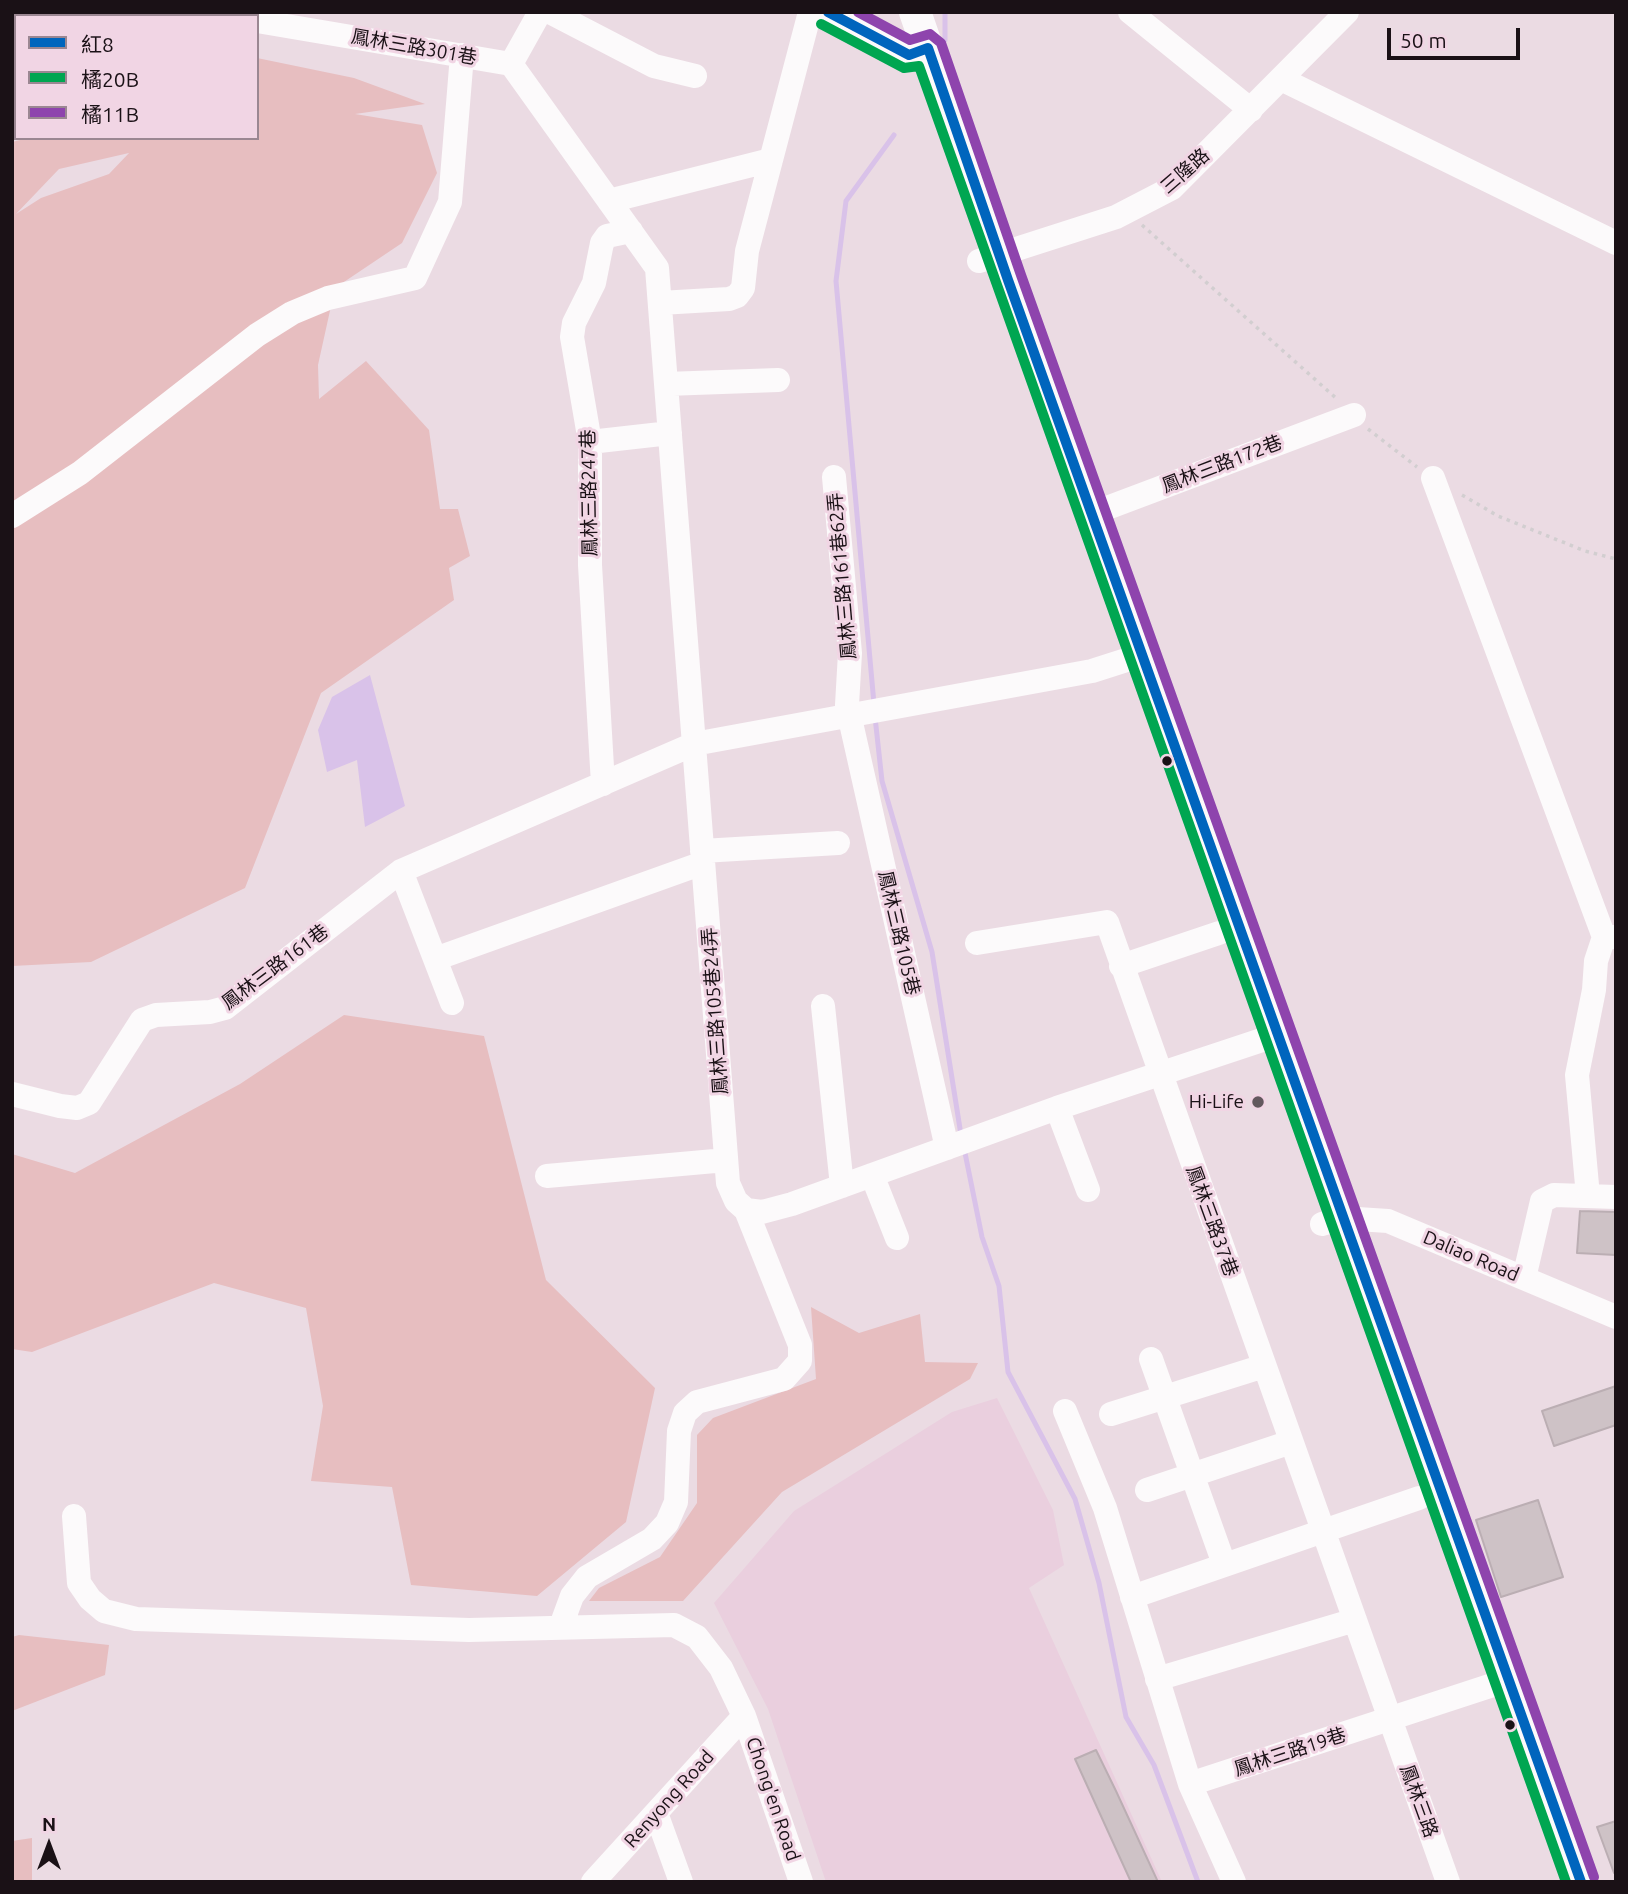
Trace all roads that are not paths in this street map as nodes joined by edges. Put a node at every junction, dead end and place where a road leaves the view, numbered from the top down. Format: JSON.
{"nodes":[{"id":1,"x":540,"y":12,"type":"edge"},
{"id":2,"x":550,"y":12,"type":"edge"},
{"id":3,"x":810,"y":12,"type":"edge"},
{"id":4,"x":828,"y":12,"type":"edge"},
{"id":5,"x":894,"y":12,"type":"edge"},
{"id":6,"x":915,"y":12,"type":"edge"},
{"id":7,"x":1130,"y":12,"type":"edge"},
{"id":8,"x":1347,"y":12,"type":"edge"},
{"id":9,"x":259,"y":22,"type":"edge"},
{"id":10,"x":323,"y":22,"type":"edge"},
{"id":11,"x":919,"y":51,"type":"junction"},
{"id":12,"x":462,"y":55,"type":"junction"},
{"id":13,"x":511,"y":64,"type":"junction"},
{"id":14,"x":695,"y":76,"type":"dead end"},
{"id":15,"x":1281,"y":79,"type":"junction"},
{"id":16,"x":1251,"y":110,"type":"junction"},
{"id":17,"x":771,"y":159,"type":"junction"},
{"id":18,"x":609,"y":201,"type":"junction"},
{"id":19,"x":631,"y":231,"type":"junction"},
{"id":20,"x":1616,"y":243,"type":"edge"},
{"id":21,"x":989,"y":258,"type":"junction"},
{"id":22,"x":660,"y":303,"type":"junction"},
{"id":23,"x":778,"y":380,"type":"dead end"},
{"id":24,"x":666,"y":384,"type":"junction"},
{"id":25,"x":1354,"y":415,"type":"dead end"},
{"id":26,"x":670,"y":433,"type":"junction"},
{"id":27,"x":590,"y":442,"type":"junction"},
{"id":28,"x":834,"y":477,"type":"dead end"},
{"id":29,"x":1433,"y":478,"type":"dead end"},
{"id":30,"x":1091,"y":514,"type":"junction"},
{"id":31,"x":12,"y":516,"type":"edge"},
{"id":32,"x":1132,"y":658,"type":"junction"},
{"id":33,"x":854,"y":717,"type":"junction"},
{"id":34,"x":694,"y":744,"type":"junction"},
{"id":35,"x":603,"y":784,"type":"junction"},
{"id":36,"x":838,"y":843,"type":"dead end"},
{"id":37,"x":703,"y":857,"type":"junction"},
{"id":38,"x":401,"y":871,"type":"junction"},
{"id":39,"x":1219,"y":933,"type":"junction"},
{"id":40,"x":1610,"y":937,"type":"edge"},
{"id":41,"x":977,"y":943,"type":"dead end"},
{"id":42,"x":435,"y":959,"type":"junction"},
{"id":43,"x":1121,"y":967,"type":"junction"},
{"id":44,"x":452,"y":1003,"type":"dead end"},
{"id":45,"x":823,"y":1006,"type":"dead end"},
{"id":46,"x":1267,"y":1039,"type":"junction"},
{"id":47,"x":1161,"y":1076,"type":"junction"},
{"id":48,"x":12,"y":1094,"type":"edge"},
{"id":49,"x":1057,"y":1108,"type":"junction"},
{"id":50,"x":958,"y":1144,"type":"junction"},
{"id":51,"x":726,"y":1160,"type":"junction"},
{"id":52,"x":872,"y":1175,"type":"junction"},
{"id":53,"x":547,"y":1176,"type":"dead end"},
{"id":54,"x":842,"y":1186,"type":"junction"},
{"id":55,"x":1088,"y":1190,"type":"dead end"},
{"id":56,"x":1588,"y":1196,"type":"junction"},
{"id":57,"x":1616,"y":1197,"type":"edge"},
{"id":58,"x":746,"y":1210,"type":"junction"},
{"id":59,"x":1332,"y":1221,"type":"junction"},
{"id":60,"x":897,"y":1238,"type":"dead end"},
{"id":61,"x":1524,"y":1278,"type":"junction"},
{"id":62,"x":1616,"y":1317,"type":"edge"},
{"id":63,"x":1151,"y":1359,"type":"dead end"},
{"id":64,"x":1264,"y":1366,"type":"junction"},
{"id":65,"x":1164,"y":1395,"type":"junction"},
{"id":66,"x":1065,"y":1411,"type":"dead end"},
{"id":67,"x":1111,"y":1414,"type":"dead end"},
{"id":68,"x":1291,"y":1442,"type":"junction"},
{"id":69,"x":1192,"y":1473,"type":"junction"},
{"id":70,"x":1147,"y":1490,"type":"dead end"},
{"id":71,"x":1419,"y":1498,"type":"junction"},
{"id":72,"x":74,"y":1516,"type":"dead end"},
{"id":73,"x":1323,"y":1533,"type":"junction"},
{"id":74,"x":1224,"y":1564,"type":"junction"},
{"id":75,"x":1132,"y":1597,"type":"junction"},
{"id":76,"x":1355,"y":1620,"type":"junction"},
{"id":77,"x":561,"y":1626,"type":"junction"},
{"id":78,"x":1157,"y":1679,"type":"junction"},
{"id":79,"x":1498,"y":1684,"type":"junction"},
{"id":80,"x":744,"y":1716,"type":"junction"},
{"id":81,"x":1390,"y":1720,"type":"junction"},
{"id":82,"x":1190,"y":1783,"type":"junction"},
{"id":83,"x":656,"y":1813,"type":"junction"},
{"id":84,"x":1446,"y":1881,"type":"edge"},
{"id":85,"x":593,"y":1882,"type":"edge"},
{"id":86,"x":681,"y":1882,"type":"edge"},
{"id":87,"x":801,"y":1882,"type":"edge"},
{"id":88,"x":1234,"y":1882,"type":"edge"},
{"id":89,"x":1558,"y":1882,"type":"edge"},
{"id":90,"x":1581,"y":1882,"type":"edge"}],
"edges":[{"from":1,"to":13,"type":"street"},
{"from":2,"to":14,"type":"street"},
{"from":3,"to":17,"type":"street"},
{"from":4,"to":11,"type":"street"},
{"from":5,"to":11,"type":"main road"},
{"from":6,"to":11,"type":"main road"},
{"from":7,"to":16,"type":"street"},
{"from":8,"to":15,"type":"street","name":"三隆路"},
{"from":9,"to":10,"type":"street","name":"鳳林三路301巷"},
{"from":10,"to":12,"type":"street","name":"鳳林三路301巷"},
{"from":11,"to":21,"type":"main road"},
{"from":12,"to":13,"type":"street","name":"鳳林三路301巷"},
{"from":12,"to":31,"type":"street"},
{"from":13,"to":18,"type":"street"},
{"from":15,"to":16,"type":"street","name":"三隆路"},
{"from":15,"to":20,"type":"street"},
{"from":16,"to":21,"type":"street","name":"三隆路"},
{"from":17,"to":18,"type":"street"},
{"from":17,"to":22,"type":"street"},
{"from":18,"to":19,"type":"street"},
{"from":19,"to":22,"type":"street"},
{"from":19,"to":27,"type":"street","name":"鳳林三路247巷"},
{"from":21,"to":30,"type":"main road"},
{"from":21,"to":32,"type":"main road"},
{"from":22,"to":24,"type":"street"},
{"from":23,"to":24,"type":"street"},
{"from":24,"to":26,"type":"street"},
{"from":25,"to":30,"type":"street","name":"鳳林三路172巷"},
{"from":26,"to":27,"type":"street"},
{"from":26,"to":34,"type":"street"},
{"from":27,"to":35,"type":"street","name":"鳳林三路247巷"},
{"from":28,"to":33,"type":"street","name":"鳳林三路161巷62弄"},
{"from":29,"to":40,"type":"street"},
{"from":30,"to":32,"type":"main road"},
{"from":32,"to":33,"type":"street","name":"鳳林三路161巷"},
{"from":32,"to":39,"type":"main road"},
{"from":32,"to":46,"type":"main road"},
{"from":33,"to":34,"type":"street","name":"鳳林三路161巷"},
{"from":33,"to":50,"type":"street","name":"鳳林三路105巷"},
{"from":34,"to":35,"type":"street","name":"鳳林三路161巷"},
{"from":34,"to":37,"type":"street"},
{"from":35,"to":38,"type":"street","name":"鳳林三路161巷"},
{"from":36,"to":37,"type":"street"},
{"from":37,"to":42,"type":"street"},
{"from":37,"to":51,"type":"street","name":"鳳林三路105巷24弄"},
{"from":38,"to":42,"type":"street"},
{"from":38,"to":48,"type":"street","name":"鳳林三路161巷"},
{"from":39,"to":43,"type":"street"},
{"from":39,"to":46,"type":"main road"},
{"from":40,"to":56,"type":"street"},
{"from":41,"to":43,"type":"street"},
{"from":42,"to":44,"type":"street"},
{"from":43,"to":47,"type":"street"},
{"from":45,"to":54,"type":"street"},
{"from":46,"to":47,"type":"street"},
{"from":46,"to":59,"type":"main road"},
{"from":47,"to":49,"type":"street"},
{"from":47,"to":64,"type":"street","name":"鳳林三路37巷"},
{"from":49,"to":50,"type":"street"},
{"from":49,"to":55,"type":"street"},
{"from":50,"to":52,"type":"street"},
{"from":51,"to":53,"type":"street"},
{"from":51,"to":58,"type":"street","name":"鳳林三路105巷24弄"},
{"from":52,"to":54,"type":"street"},
{"from":52,"to":60,"type":"street"},
{"from":54,"to":58,"type":"street"},
{"from":56,"to":57,"type":"street"},
{"from":56,"to":61,"type":"street"},
{"from":58,"to":77,"type":"street","name":"鳳林三路105巷24弄"},
{"from":59,"to":61,"type":"street","name":"Daliao Road"},
{"from":59,"to":71,"type":"main road"},
{"from":59,"to":79,"type":"main road"},
{"from":61,"to":62,"type":"street","name":"Daliao Road"},
{"from":63,"to":65,"type":"street"},
{"from":64,"to":65,"type":"street"},
{"from":64,"to":68,"type":"street","name":"鳳林三路37巷"},
{"from":65,"to":67,"type":"street"},
{"from":65,"to":69,"type":"street"},
{"from":66,"to":75,"type":"street"},
{"from":68,"to":69,"type":"street"},
{"from":68,"to":73,"type":"street","name":"鳳林三路37巷"},
{"from":69,"to":70,"type":"street"},
{"from":69,"to":74,"type":"street"},
{"from":71,"to":73,"type":"street"},
{"from":71,"to":79,"type":"main road"},
{"from":72,"to":77,"type":"street","name":"Chong'en Road"},
{"from":73,"to":74,"type":"street"},
{"from":73,"to":76,"type":"street"},
{"from":74,"to":75,"type":"street"},
{"from":75,"to":78,"type":"street"},
{"from":76,"to":78,"type":"street"},
{"from":76,"to":81,"type":"street"},
{"from":77,"to":80,"type":"street","name":"Chong'en Road"},
{"from":78,"to":82,"type":"street"},
{"from":79,"to":81,"type":"street","name":"鳳林三路19巷"},
{"from":79,"to":89,"type":"main road"},
{"from":79,"to":90,"type":"main road"},
{"from":80,"to":83,"type":"street","name":"Renyong Road"},
{"from":80,"to":87,"type":"street","name":"Chong'en Road"},
{"from":81,"to":82,"type":"street","name":"鳳林三路19巷"},
{"from":81,"to":84,"type":"street","name":"鳳林三路"},
{"from":82,"to":88,"type":"street"},
{"from":83,"to":85,"type":"street","name":"Renyong Road"},
{"from":83,"to":86,"type":"street"}]}
